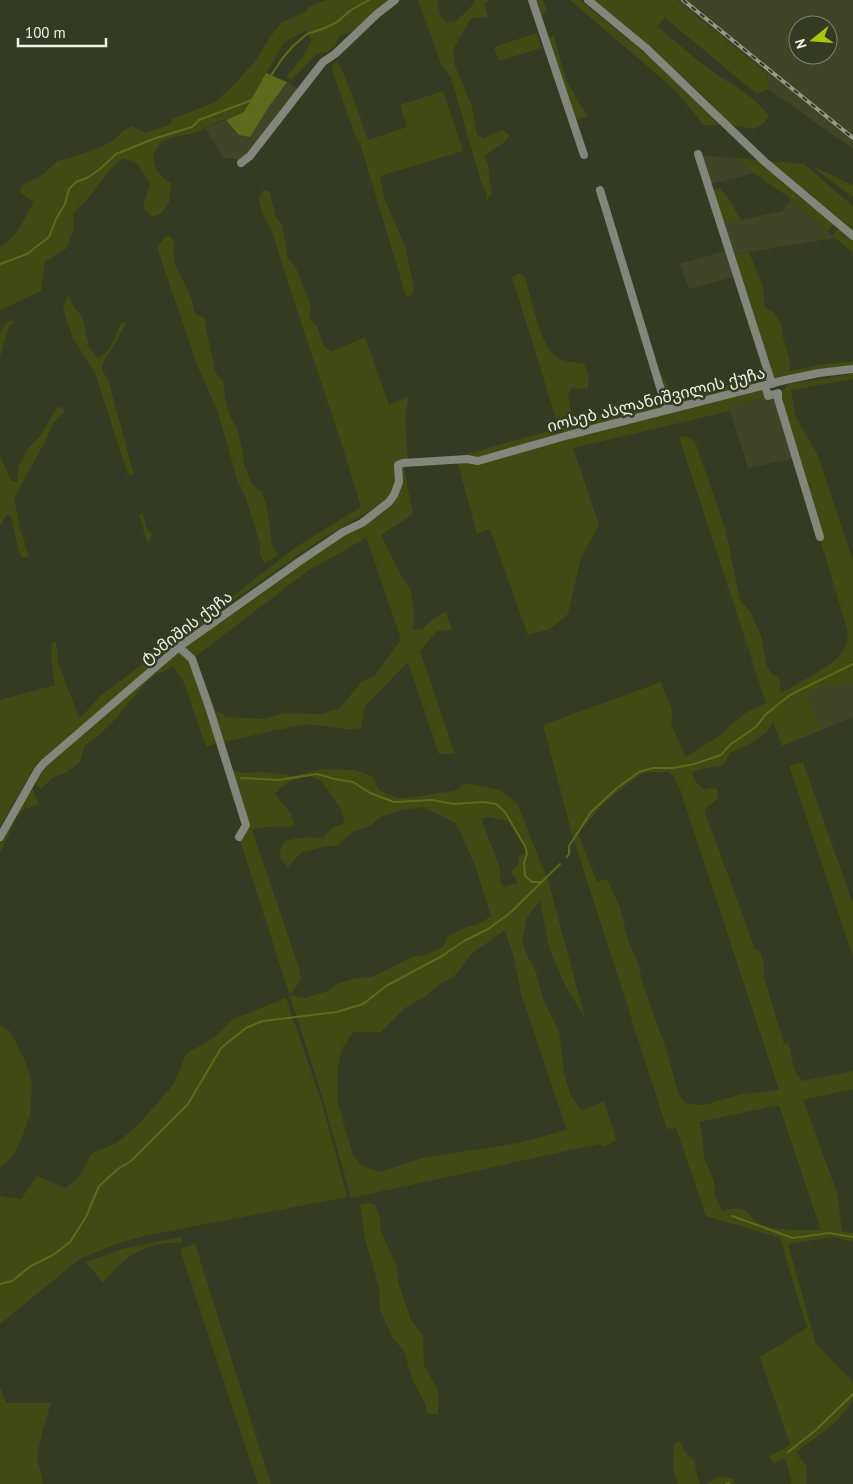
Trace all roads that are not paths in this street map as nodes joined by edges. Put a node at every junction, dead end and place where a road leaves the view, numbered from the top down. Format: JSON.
{"nodes":[{"id":1,"x":395,"y":0,"type":"edge"},
{"id":2,"x":532,"y":0,"type":"edge"},
{"id":3,"x":588,"y":0,"type":"edge"},
{"id":4,"x":698,"y":154,"type":"dead end"},
{"id":5,"x":584,"y":155,"type":"dead end"},
{"id":6,"x":241,"y":162,"type":"dead end"},
{"id":7,"x":600,"y":190,"type":"dead end"},
{"id":8,"x":853,"y":236,"type":"edge"},
{"id":9,"x":853,"y":369,"type":"edge"},
{"id":10,"x":782,"y":381,"type":"junction"},
{"id":11,"x":768,"y":384,"type":"junction"},
{"id":12,"x":778,"y":393,"type":"junction"},
{"id":13,"x":667,"y":410,"type":"junction"},
{"id":14,"x":403,"y":463,"type":"joint"},
{"id":15,"x":820,"y":537,"type":"dead end"},
{"id":16,"x":179,"y":647,"type":"junction"},
{"id":17,"x":0,"y":837,"type":"edge"},
{"id":18,"x":239,"y":837,"type":"dead end"}],
"edges":[{"from":1,"to":6,"type":"street"},
{"from":2,"to":5,"type":"street"},
{"from":3,"to":8,"type":"street"},
{"from":4,"to":11,"type":"street"},
{"from":7,"to":13,"type":"street"},
{"from":9,"to":10,"type":"street","name":"იოსებ ასლანიშვილის ქუჩა"},
{"from":10,"to":11,"type":"street","name":"იოსებ ასლანიშვილის ქუჩა"},
{"from":10,"to":12,"type":"street"},
{"from":11,"to":12,"type":"street"},
{"from":11,"to":13,"type":"street","name":"იოსებ ასლანიშვილის ქუჩა"},
{"from":12,"to":15,"type":"street"},
{"from":13,"to":14,"type":"street","name":"იოსებ ასლანიშვილის ქუჩა"},
{"from":14,"to":16,"type":"street","name":"ტამიშის ქუჩა"},
{"from":16,"to":17,"type":"street","name":"ტამიშის ქუჩა"},
{"from":16,"to":18,"type":"street"}]}
